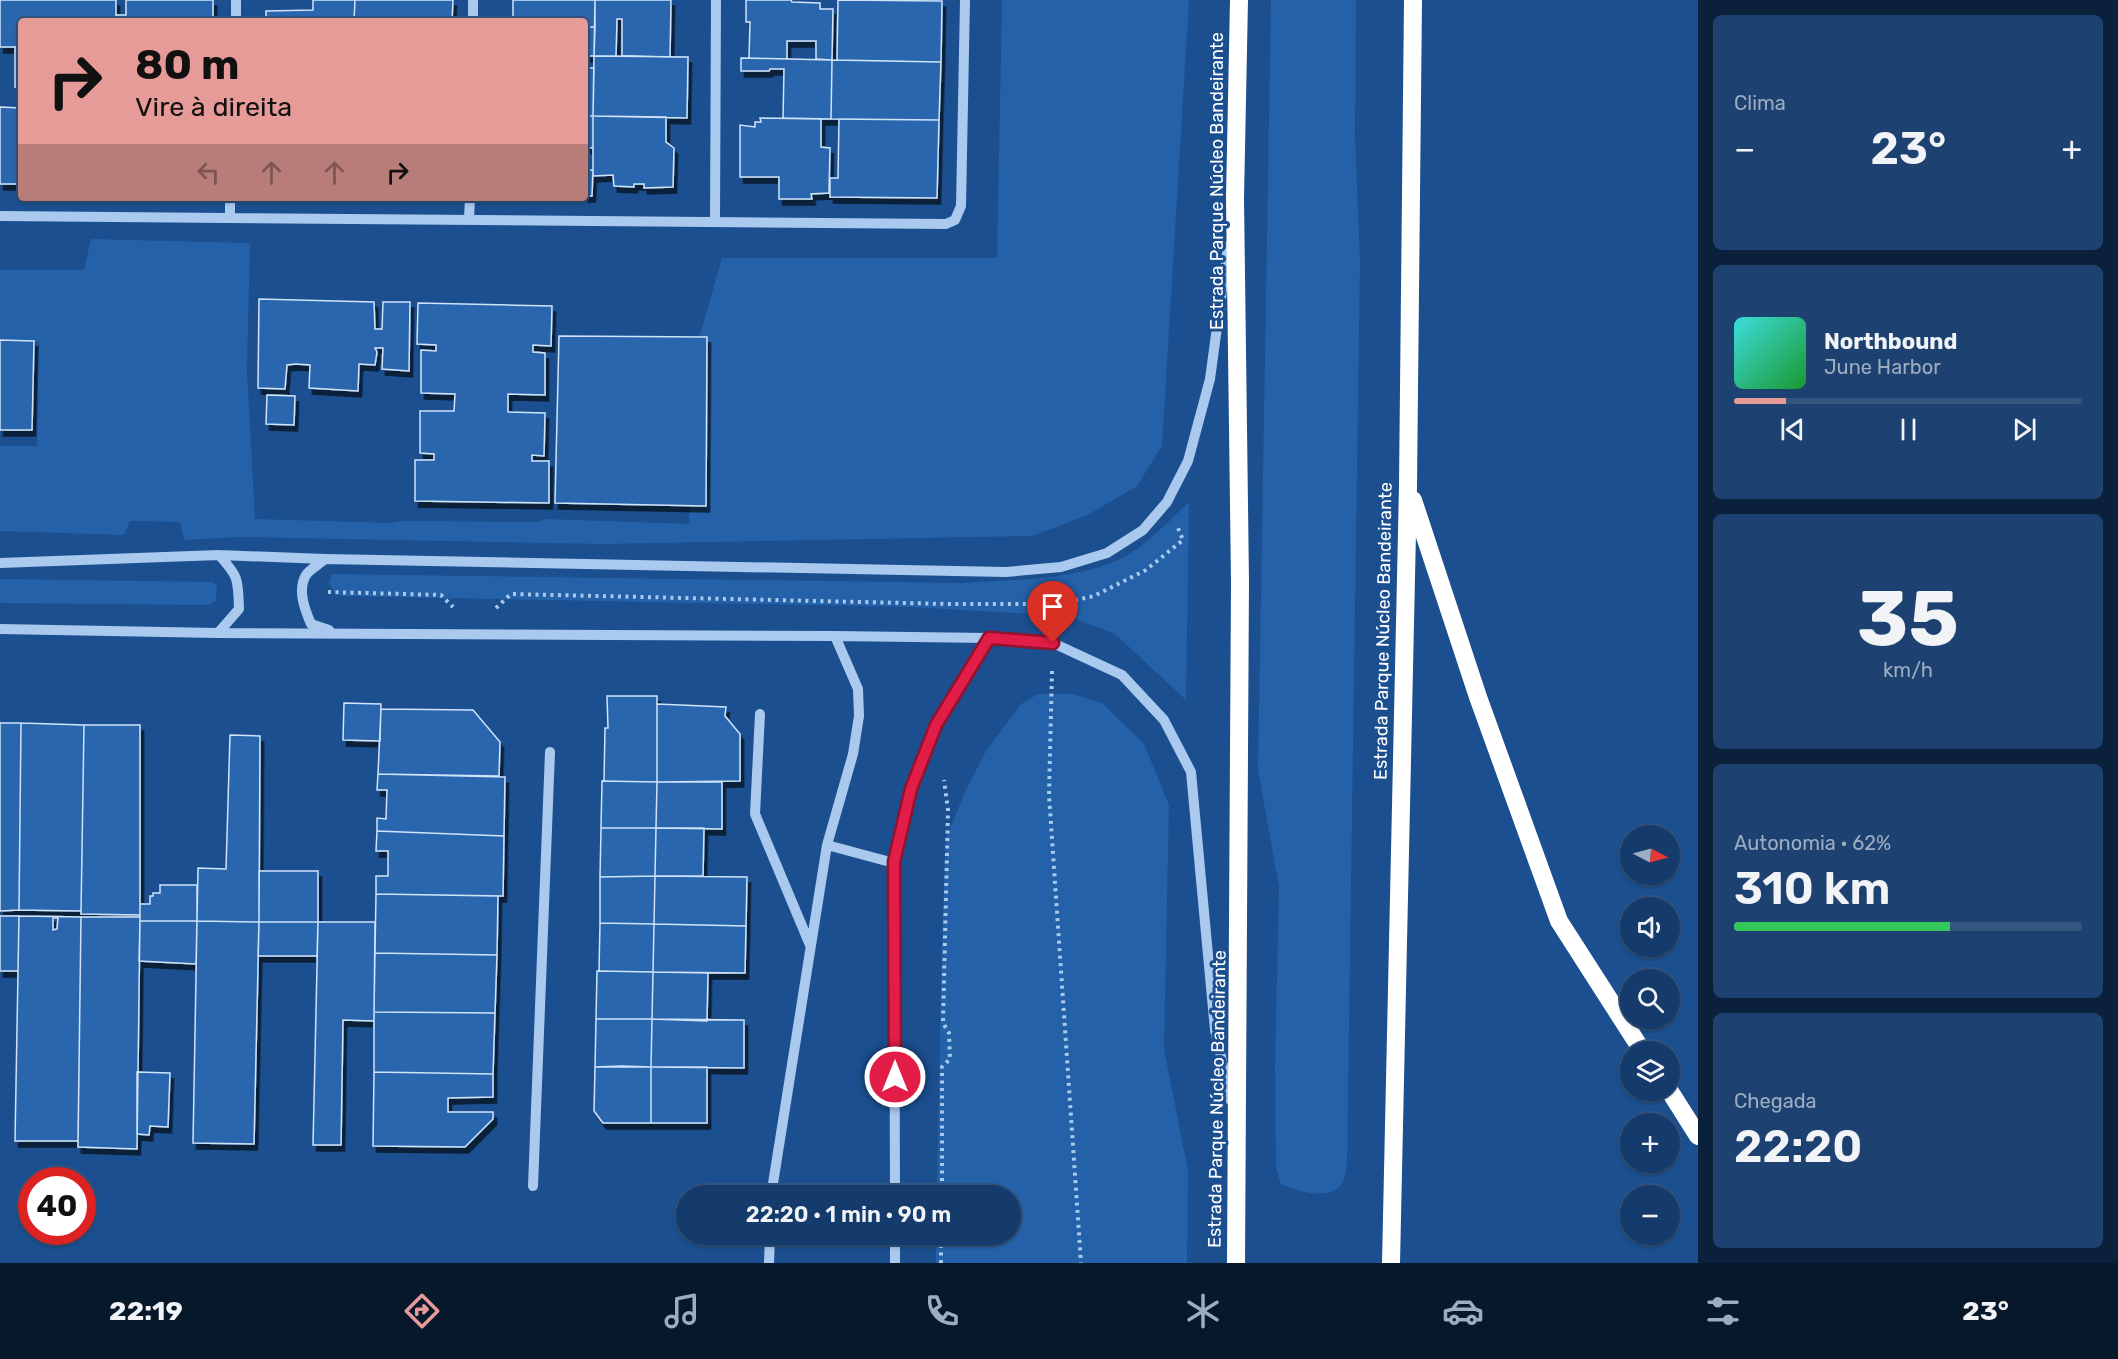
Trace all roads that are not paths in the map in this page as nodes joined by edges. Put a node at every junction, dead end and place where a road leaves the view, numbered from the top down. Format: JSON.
{"nodes":[{"id":1,"x":236,"y":0,"type":"edge"},
{"id":2,"x":473,"y":0,"type":"edge"},
{"id":3,"x":716,"y":0,"type":"edge"},
{"id":4,"x":965,"y":0,"type":"edge"},
{"id":5,"x":1239,"y":0,"type":"edge"},
{"id":6,"x":1413,"y":0,"type":"edge"},
{"id":7,"x":236,"y":18,"type":"edge"},
{"id":8,"x":473,"y":18,"type":"edge"},
{"id":9,"x":1235,"y":198,"type":"junction"},
{"id":10,"x":230,"y":201,"type":"edge"},
{"id":11,"x":470,"y":201,"type":"edge"},
{"id":12,"x":0,"y":216,"type":"edge"},
{"id":13,"x":230,"y":217,"type":"junction"},
{"id":14,"x":469,"y":219,"type":"junction"},
{"id":15,"x":715,"y":221,"type":"junction"},
{"id":16,"x":1408,"y":486,"type":"junction"},
{"id":17,"x":219,"y":555,"type":"junction"},
{"id":18,"x":325,"y":559,"type":"junction"},
{"id":19,"x":0,"y":563,"type":"edge"},
{"id":20,"x":0,"y":629,"type":"edge"},
{"id":21,"x":218,"y":633,"type":"junction"},
{"id":22,"x":339,"y":633,"type":"junction"},
{"id":23,"x":835,"y":636,"type":"junction"},
{"id":24,"x":989,"y":638,"type":"junction"},
{"id":25,"x":760,"y":714,"type":"dead end"},
{"id":26,"x":550,"y":752,"type":"dead end"},
{"id":27,"x":827,"y":844,"type":"junction"},
{"id":28,"x":894,"y":862,"type":"junction"},
{"id":29,"x":810,"y":945,"type":"junction"},
{"id":30,"x":1636,"y":1041,"type":"edge"},
{"id":31,"x":1676,"y":1101,"type":"edge"},
{"id":32,"x":1238,"y":1133,"type":"junction"},
{"id":33,"x":1698,"y":1136,"type":"edge"},
{"id":34,"x":773,"y":1185,"type":"edge"},
{"id":35,"x":895,"y":1185,"type":"edge"},
{"id":36,"x":533,"y":1186,"type":"dead end"},
{"id":37,"x":770,"y":1245,"type":"edge"},
{"id":38,"x":895,"y":1245,"type":"edge"},
{"id":39,"x":769,"y":1263,"type":"edge"},
{"id":40,"x":895,"y":1263,"type":"edge"},
{"id":41,"x":1236,"y":1263,"type":"edge"},
{"id":42,"x":1391,"y":1263,"type":"edge"}],
"edges":[{"from":1,"to":7,"type":"street"},
{"from":2,"to":8,"type":"street"},
{"from":3,"to":15,"type":"street"},
{"from":4,"to":15,"type":"street"},
{"from":5,"to":9,"type":"highway","name":"Estrada Parque Núcleo Bandeirante"},
{"from":6,"to":16,"type":"highway","name":"Estrada Parque Núcleo Bandeirante"},
{"from":9,"to":18,"type":"street"},
{"from":9,"to":32,"type":"highway","name":"Estrada Parque Núcleo Bandeirante"},
{"from":10,"to":13,"type":"street"},
{"from":11,"to":14,"type":"street"},
{"from":12,"to":13,"type":"street"},
{"from":13,"to":14,"type":"street"},
{"from":14,"to":15,"type":"street"},
{"from":16,"to":30,"type":"highway"},
{"from":16,"to":42,"type":"highway","name":"Estrada Parque Núcleo Bandeirante"},
{"from":17,"to":18,"type":"street"},
{"from":17,"to":19,"type":"street"},
{"from":17,"to":21,"type":"street"},
{"from":18,"to":22,"type":"street"},
{"from":20,"to":21,"type":"street"},
{"from":21,"to":22,"type":"street"},
{"from":22,"to":23,"type":"street"},
{"from":23,"to":24,"type":"street"},
{"from":23,"to":27,"type":"street"},
{"from":24,"to":28,"type":"street"},
{"from":24,"to":32,"type":"street"},
{"from":25,"to":29,"type":"street"},
{"from":26,"to":36,"type":"street"},
{"from":27,"to":28,"type":"street"},
{"from":27,"to":29,"type":"street"},
{"from":28,"to":35,"type":"street"},
{"from":29,"to":34,"type":"street"},
{"from":31,"to":33,"type":"highway"},
{"from":32,"to":41,"type":"highway","name":"Estrada Parque Núcleo Bandeirante"},
{"from":37,"to":39,"type":"street"},
{"from":38,"to":40,"type":"street"}]}
